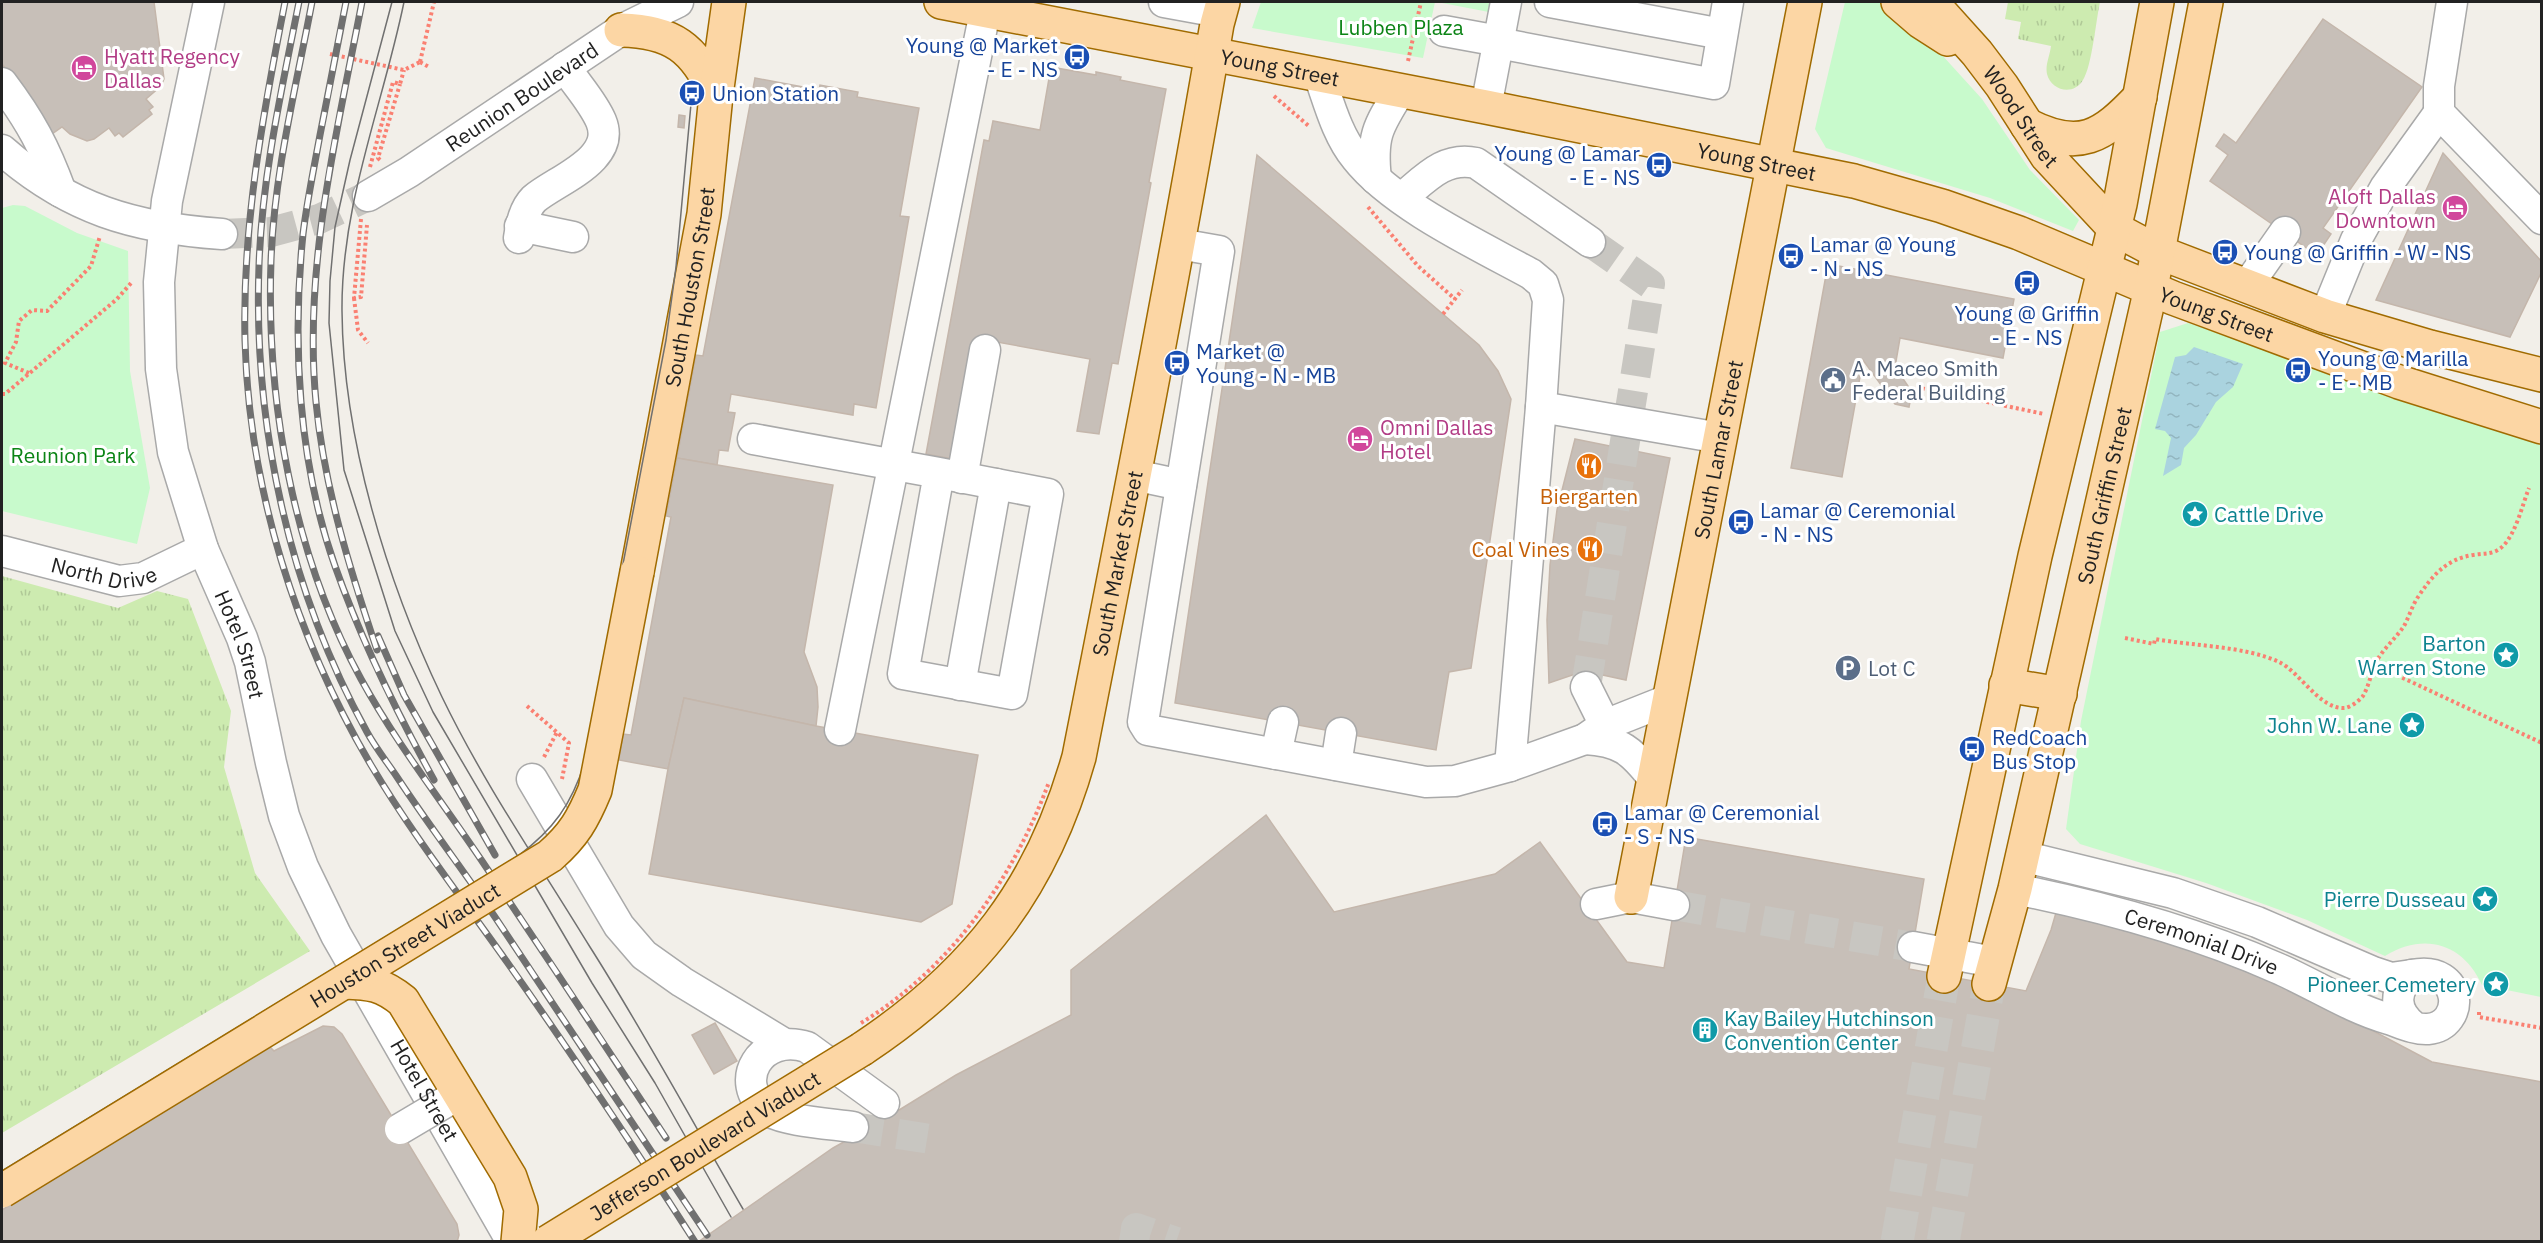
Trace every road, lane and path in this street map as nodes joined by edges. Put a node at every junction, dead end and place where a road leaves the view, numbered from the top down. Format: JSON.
{"nodes":[{"id":1,"x":208,"y":2,"type":"edge"},
{"id":2,"x":434,"y":2,"type":"edge"},
{"id":3,"x":678,"y":2,"type":"edge"},
{"id":4,"x":729,"y":2,"type":"edge"},
{"id":5,"x":941,"y":2,"type":"edge"},
{"id":6,"x":1164,"y":2,"type":"edge"},
{"id":7,"x":1420,"y":2,"type":"edge"},
{"id":8,"x":1506,"y":2,"type":"edge"},
{"id":9,"x":1550,"y":2,"type":"edge"},
{"id":10,"x":1805,"y":2,"type":"edge"},
{"id":11,"x":1898,"y":2,"type":"edge"},
{"id":12,"x":1931,"y":2,"type":"edge"},
{"id":13,"x":2157,"y":2,"type":"edge"},
{"id":14,"x":2206,"y":2,"type":"edge"},
{"id":15,"x":2452,"y":2,"type":"edge"},
{"id":16,"x":986,"y":6,"type":"edge"},
{"id":17,"x":1221,"y":7,"type":"edge"},
{"id":18,"x":1721,"y":11,"type":"edge"},
{"id":19,"x":634,"y":16,"type":"edge"},
{"id":20,"x":1444,"y":31,"type":"dead end"},
{"id":21,"x":1498,"y":42,"type":"junction"},
{"id":22,"x":1212,"y":53,"type":"junction"},
{"id":23,"x":1977,"y":53,"type":"junction"},
{"id":24,"x":330,"y":54,"type":"dead end"},
{"id":25,"x":420,"y":62,"type":"junction"},
{"id":26,"x":429,"y":67,"type":"dead end"},
{"id":27,"x":564,"y":67,"type":"junction"},
{"id":28,"x":1319,"y":75,"type":"junction"},
{"id":29,"x":1404,"y":76,"type":"junction"},
{"id":30,"x":2,"y":83,"type":"edge"},
{"id":31,"x":400,"y":84,"type":"dead end"},
{"id":32,"x":716,"y":95,"type":"junction"},
{"id":33,"x":2140,"y":97,"type":"junction"},
{"id":34,"x":1486,"y":106,"type":"junction"},
{"id":35,"x":2439,"y":113,"type":"junction"},
{"id":36,"x":2027,"y":125,"type":"junction"},
{"id":37,"x":380,"y":160,"type":"dead end"},
{"id":38,"x":8,"y":164,"type":"edge"},
{"id":39,"x":1775,"y":164,"type":"junction"},
{"id":40,"x":1376,"y":179,"type":"junction"},
{"id":41,"x":61,"y":192,"type":"junction"},
{"id":42,"x":1402,"y":198,"type":"junction"},
{"id":43,"x":368,"y":210,"type":"joint"},
{"id":44,"x":2541,"y":219,"type":"edge"},
{"id":45,"x":164,"y":228,"type":"junction"},
{"id":46,"x":2115,"y":229,"type":"junction"},
{"id":47,"x":2285,"y":232,"type":"dead end"},
{"id":48,"x":222,"y":234,"type":"tunnel mouth"},
{"id":49,"x":100,"y":236,"type":"dead end"},
{"id":50,"x":573,"y":237,"type":"dead end"},
{"id":51,"x":1590,"y":242,"type":"tunnel mouth"},
{"id":52,"x":1179,"y":244,"type":"junction"},
{"id":53,"x":2158,"y":252,"type":"junction"},
{"id":54,"x":2104,"y":268,"type":"junction"},
{"id":55,"x":132,"y":282,"type":"dead end"},
{"id":56,"x":2247,"y":286,"type":"junction"},
{"id":57,"x":2151,"y":288,"type":"junction"},
{"id":58,"x":1462,"y":290,"type":"dead end"},
{"id":59,"x":360,"y":297,"type":"dead end"},
{"id":60,"x":354,"y":298,"type":"dead end"},
{"id":61,"x":1443,"y":314,"type":"dead end"},
{"id":62,"x":2325,"y":316,"type":"junction"},
{"id":63,"x":368,"y":344,"type":"dead end"},
{"id":64,"x":985,"y":350,"type":"dead end"},
{"id":65,"x":29,"y":373,"type":"junction"},
{"id":66,"x":2541,"y":375,"type":"edge"},
{"id":67,"x":1916,"y":387,"type":"dead end"},
{"id":68,"x":3,"y":394,"type":"edge"},
{"id":69,"x":1542,"y":406,"type":"junction"},
{"id":70,"x":2044,"y":414,"type":"dead end"},
{"id":71,"x":2541,"y":427,"type":"edge"},
{"id":72,"x":1720,"y":438,"type":"junction"},
{"id":73,"x":753,"y":440,"type":"dead end"},
{"id":74,"x":895,"y":465,"type":"junction"},
{"id":75,"x":1134,"y":475,"type":"junction"},
{"id":76,"x":950,"y":476,"type":"junction"},
{"id":77,"x":996,"y":484,"type":"junction"},
{"id":78,"x":1181,"y":485,"type":"junction"},
{"id":79,"x":2529,"y":488,"type":"dead end"},
{"id":80,"x":203,"y":549,"type":"junction"},
{"id":81,"x":2,"y":550,"type":"edge"},
{"id":82,"x":637,"y":572,"type":"joint"},
{"id":83,"x":2125,"y":638,"type":"dead end"},
{"id":84,"x":2375,"y":664,"type":"junction"},
{"id":85,"x":960,"y":684,"type":"junction"},
{"id":86,"x":2006,"y":685,"type":"junction"},
{"id":87,"x":1586,"y":687,"type":"tunnel mouth"},
{"id":88,"x":2060,"y":694,"type":"junction"},
{"id":89,"x":1668,"y":700,"type":"junction"},
{"id":90,"x":527,"y":706,"type":"dead end"},
{"id":91,"x":1283,"y":722,"type":"dead end"},
{"id":92,"x":840,"y":730,"type":"dead end"},
{"id":93,"x":1595,"y":732,"type":"junction"},
{"id":94,"x":1341,"y":733,"type":"dead end"},
{"id":95,"x":2541,"y":743,"type":"edge"},
{"id":96,"x":1276,"y":754,"type":"junction"},
{"id":97,"x":1336,"y":765,"type":"junction"},
{"id":98,"x":1510,"y":766,"type":"junction"},
{"id":99,"x":1653,"y":778,"type":"junction"},
{"id":100,"x":546,"y":784,"type":"joint"},
{"id":101,"x":1059,"y":788,"type":"junction"},
{"id":102,"x":1977,"y":823,"type":"junction"},
{"id":103,"x":2022,"y":856,"type":"junction"},
{"id":104,"x":2015,"y":889,"type":"junction"},
{"id":105,"x":1631,"y":897,"type":"junction"},
{"id":106,"x":1596,"y":904,"type":"dead end"},
{"id":107,"x":1674,"y":905,"type":"tunnel mouth"},
{"id":108,"x":1912,"y":947,"type":"tunnel mouth"},
{"id":109,"x":1946,"y":965,"type":"junction"},
{"id":110,"x":1992,"y":973,"type":"joint"},
{"id":111,"x":2412,"y":975,"type":"junction"},
{"id":112,"x":344,"y":982,"type":"junction"},
{"id":113,"x":2479,"y":1008,"type":"dead end"},
{"id":114,"x":2413,"y":1026,"type":"junction"},
{"id":115,"x":2541,"y":1028,"type":"edge"},
{"id":116,"x":860,"y":1037,"type":"junction"},
{"id":117,"x":783,"y":1043,"type":"junction"},
{"id":118,"x":459,"y":1094,"type":"junction"},
{"id":119,"x":884,"y":1103,"type":"dead end"},
{"id":120,"x":853,"y":1127,"type":"tunnel mouth"},
{"id":121,"x":400,"y":1129,"type":"dead end"},
{"id":122,"x":2,"y":1191,"type":"edge"},
{"id":123,"x":512,"y":1242,"type":"edge"},
{"id":124,"x":518,"y":1242,"type":"edge"},
{"id":125,"x":548,"y":1242,"type":"edge"}],
"edges":[{"from":1,"to":45,"type":"street","name":"Hotel Street"},
{"from":2,"to":25,"type":"path"},
{"from":3,"to":19,"type":"street","name":"Reunion Boulevard"},
{"from":4,"to":32,"type":"main road","name":"South Houston Street"},
{"from":5,"to":16,"type":"main road","name":"Young Street"},
{"from":6,"to":17,"type":"street"},
{"from":7,"to":29,"type":"path"},
{"from":8,"to":21,"type":"street"},
{"from":9,"to":18,"type":"street"},
{"from":10,"to":39,"type":"main road","name":"South Lamar Street"},
{"from":11,"to":23,"type":"main road"},
{"from":12,"to":23,"type":"main road","name":"Wood Street"},
{"from":13,"to":33,"type":"main road"},
{"from":14,"to":53,"type":"main road","name":"South Griffin Street"},
{"from":15,"to":35,"type":"street"},
{"from":16,"to":22,"type":"main road","name":"Young Street"},
{"from":16,"to":74,"type":"street"},
{"from":17,"to":22,"type":"main road","name":"South Market Street"},
{"from":18,"to":21,"type":"street"},
{"from":19,"to":27,"type":"street","name":"Reunion Boulevard"},
{"from":19,"to":32,"type":"main road"},
{"from":20,"to":21,"type":"street"},
{"from":21,"to":34,"type":"street"},
{"from":22,"to":28,"type":"main road","name":"Young Street"},
{"from":22,"to":52,"type":"main road","name":"South Market Street"},
{"from":23,"to":36,"type":"main road","name":"Wood Street"},
{"from":24,"to":25,"type":"path"},
{"from":25,"to":26,"type":"path"},
{"from":27,"to":43,"type":"street","name":"Reunion Boulevard"},
{"from":27,"to":50,"type":"street"},
{"from":28,"to":29,"type":"main road","name":"Young Street"},
{"from":28,"to":40,"type":"street"},
{"from":29,"to":34,"type":"main road","name":"Young Street"},
{"from":29,"to":40,"type":"street"},
{"from":30,"to":41,"type":"street"},
{"from":31,"to":37,"type":"path"},
{"from":32,"to":82,"type":"main road","name":"South Houston Street"},
{"from":33,"to":36,"type":"main road"},
{"from":33,"to":46,"type":"main road"},
{"from":34,"to":39,"type":"main road","name":"Young Street"},
{"from":35,"to":44,"type":"street"},
{"from":35,"to":62,"type":"street"},
{"from":36,"to":46,"type":"main road","name":"Wood Street"},
{"from":38,"to":41,"type":"street"},
{"from":39,"to":54,"type":"main road","name":"Young Street"},
{"from":39,"to":72,"type":"main road","name":"South Lamar Street"},
{"from":40,"to":42,"type":"street"},
{"from":41,"to":45,"type":"street"},
{"from":42,"to":51,"type":"street"},
{"from":42,"to":69,"type":"street"},
{"from":43,"to":59,"type":"path"},
{"from":45,"to":48,"type":"street"},
{"from":45,"to":80,"type":"street","name":"Hotel Street"},
{"from":46,"to":53,"type":"main road","name":"Young Street"},
{"from":46,"to":54,"type":"main road"},
{"from":47,"to":56,"type":"street"},
{"from":49,"to":65,"type":"path"},
{"from":52,"to":75,"type":"main road","name":"South Market Street"},
{"from":52,"to":78,"type":"street"},
{"from":53,"to":56,"type":"main road","name":"Young Street"},
{"from":53,"to":57,"type":"main road","name":"South Griffin Street"},
{"from":54,"to":57,"type":"main road","name":"Young Street"},
{"from":54,"to":86,"type":"main road"},
{"from":55,"to":65,"type":"path"},
{"from":56,"to":62,"type":"main road","name":"Young Street"},
{"from":57,"to":71,"type":"main road","name":"Young Street"},
{"from":57,"to":88,"type":"main road","name":"South Griffin Street"},
{"from":58,"to":61,"type":"path"},
{"from":60,"to":63,"type":"path"},
{"from":62,"to":66,"type":"main road","name":"Young Street"},
{"from":64,"to":76,"type":"street"},
{"from":65,"to":68,"type":"path"},
{"from":67,"to":70,"type":"path"},
{"from":69,"to":72,"type":"street"},
{"from":69,"to":98,"type":"street"},
{"from":72,"to":89,"type":"main road","name":"South Lamar Street"},
{"from":73,"to":74,"type":"street"},
{"from":74,"to":76,"type":"street"},
{"from":74,"to":92,"type":"street"},
{"from":75,"to":78,"type":"street"},
{"from":75,"to":101,"type":"main road","name":"South Market Street"},
{"from":76,"to":77,"type":"street"},
{"from":76,"to":85,"type":"street"},
{"from":77,"to":85,"type":"street"},
{"from":77,"to":85,"type":"street"},
{"from":78,"to":96,"type":"street"},
{"from":79,"to":84,"type":"path"},
{"from":80,"to":81,"type":"street","name":"North Drive"},
{"from":80,"to":123,"type":"street","name":"Hotel Street"},
{"from":82,"to":112,"type":"main road","name":"Houston Street Viaduct","bridge":true},
{"from":83,"to":84,"type":"path"},
{"from":84,"to":95,"type":"path"},
{"from":86,"to":88,"type":"main road"},
{"from":86,"to":102,"type":"main road"},
{"from":87,"to":93,"type":"street"},
{"from":88,"to":103,"type":"main road","name":"South Griffin Street"},
{"from":89,"to":93,"type":"street"},
{"from":89,"to":99,"type":"main road","name":"South Lamar Street"},
{"from":90,"to":100,"type":"path"},
{"from":91,"to":96,"type":"street"},
{"from":93,"to":98,"type":"street"},
{"from":93,"to":99,"type":"street"},
{"from":94,"to":97,"type":"street"},
{"from":96,"to":97,"type":"street"},
{"from":97,"to":98,"type":"street"},
{"from":99,"to":105,"type":"main road","name":"South Lamar Street"},
{"from":100,"to":117,"type":"street"},
{"from":101,"to":116,"type":"path","bridge":true},
{"from":101,"to":116,"type":"main road","name":"South Market Street"},
{"from":102,"to":104,"type":"main road"},
{"from":102,"to":109,"type":"main road"},
{"from":103,"to":104,"type":"main road","name":"South Griffin Street"},
{"from":103,"to":111,"type":"street","name":"Ceremonial Drive"},
{"from":104,"to":110,"type":"main road","name":"South Griffin Street"},
{"from":104,"to":114,"type":"street","name":"Ceremonial Drive"},
{"from":105,"to":106,"type":"street"},
{"from":105,"to":107,"type":"street"},
{"from":108,"to":109,"type":"street"},
{"from":109,"to":110,"type":"street"},
{"from":111,"to":114,"type":"street"},
{"from":111,"to":114,"type":"street","name":"Ceremonial Drive"},
{"from":112,"to":118,"type":"main road","bridge":true},
{"from":112,"to":122,"type":"main road","name":"Houston Street Viaduct","bridge":true},
{"from":113,"to":115,"type":"path"},
{"from":116,"to":125,"type":"main road","name":"Jefferson Boulevard Viaduct","bridge":true},
{"from":117,"to":119,"type":"street"},
{"from":117,"to":120,"type":"street"},
{"from":118,"to":121,"type":"street","bridge":true},
{"from":118,"to":124,"type":"main road","bridge":true}]}
